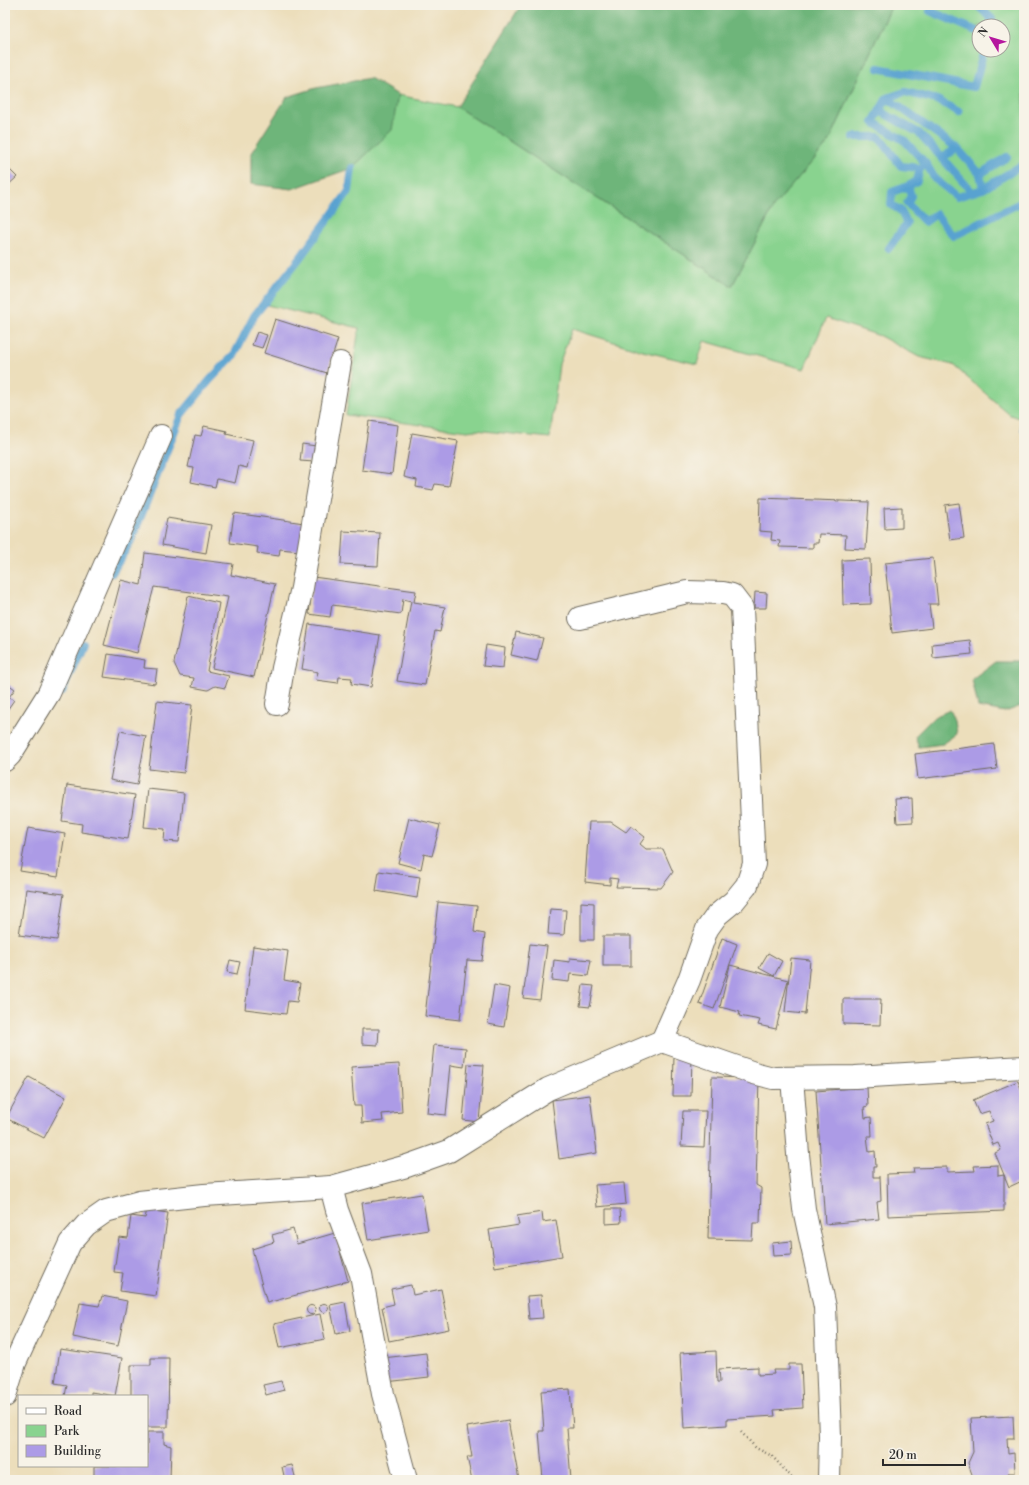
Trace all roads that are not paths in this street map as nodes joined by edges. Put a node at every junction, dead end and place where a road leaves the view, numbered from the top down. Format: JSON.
{"nodes":[{"id":1,"x":340,"y":363,"type":"dead end"},
{"id":2,"x":161,"y":436,"type":"dead end"},
{"id":3,"x":580,"y":618,"type":"dead end"},
{"id":4,"x":277,"y":704,"type":"dead end"},
{"id":5,"x":5,"y":760,"type":"edge"},
{"id":6,"x":662,"y":1041,"type":"junction"},
{"id":7,"x":1024,"y":1067,"type":"edge"},
{"id":8,"x":792,"y":1078,"type":"junction"},
{"id":9,"x":331,"y":1187,"type":"junction"},
{"id":10,"x":5,"y":1396,"type":"edge"},
{"id":11,"x":406,"y":1480,"type":"edge"},
{"id":12,"x":829,"y":1480,"type":"edge"}],
"edges":[{"from":1,"to":4,"type":"street"},
{"from":2,"to":5,"type":"street"},
{"from":3,"to":6,"type":"street"},
{"from":6,"to":8,"type":"street"},
{"from":6,"to":9,"type":"street"},
{"from":7,"to":8,"type":"street"},
{"from":8,"to":12,"type":"street"},
{"from":9,"to":10,"type":"street"},
{"from":9,"to":11,"type":"street"}]}
